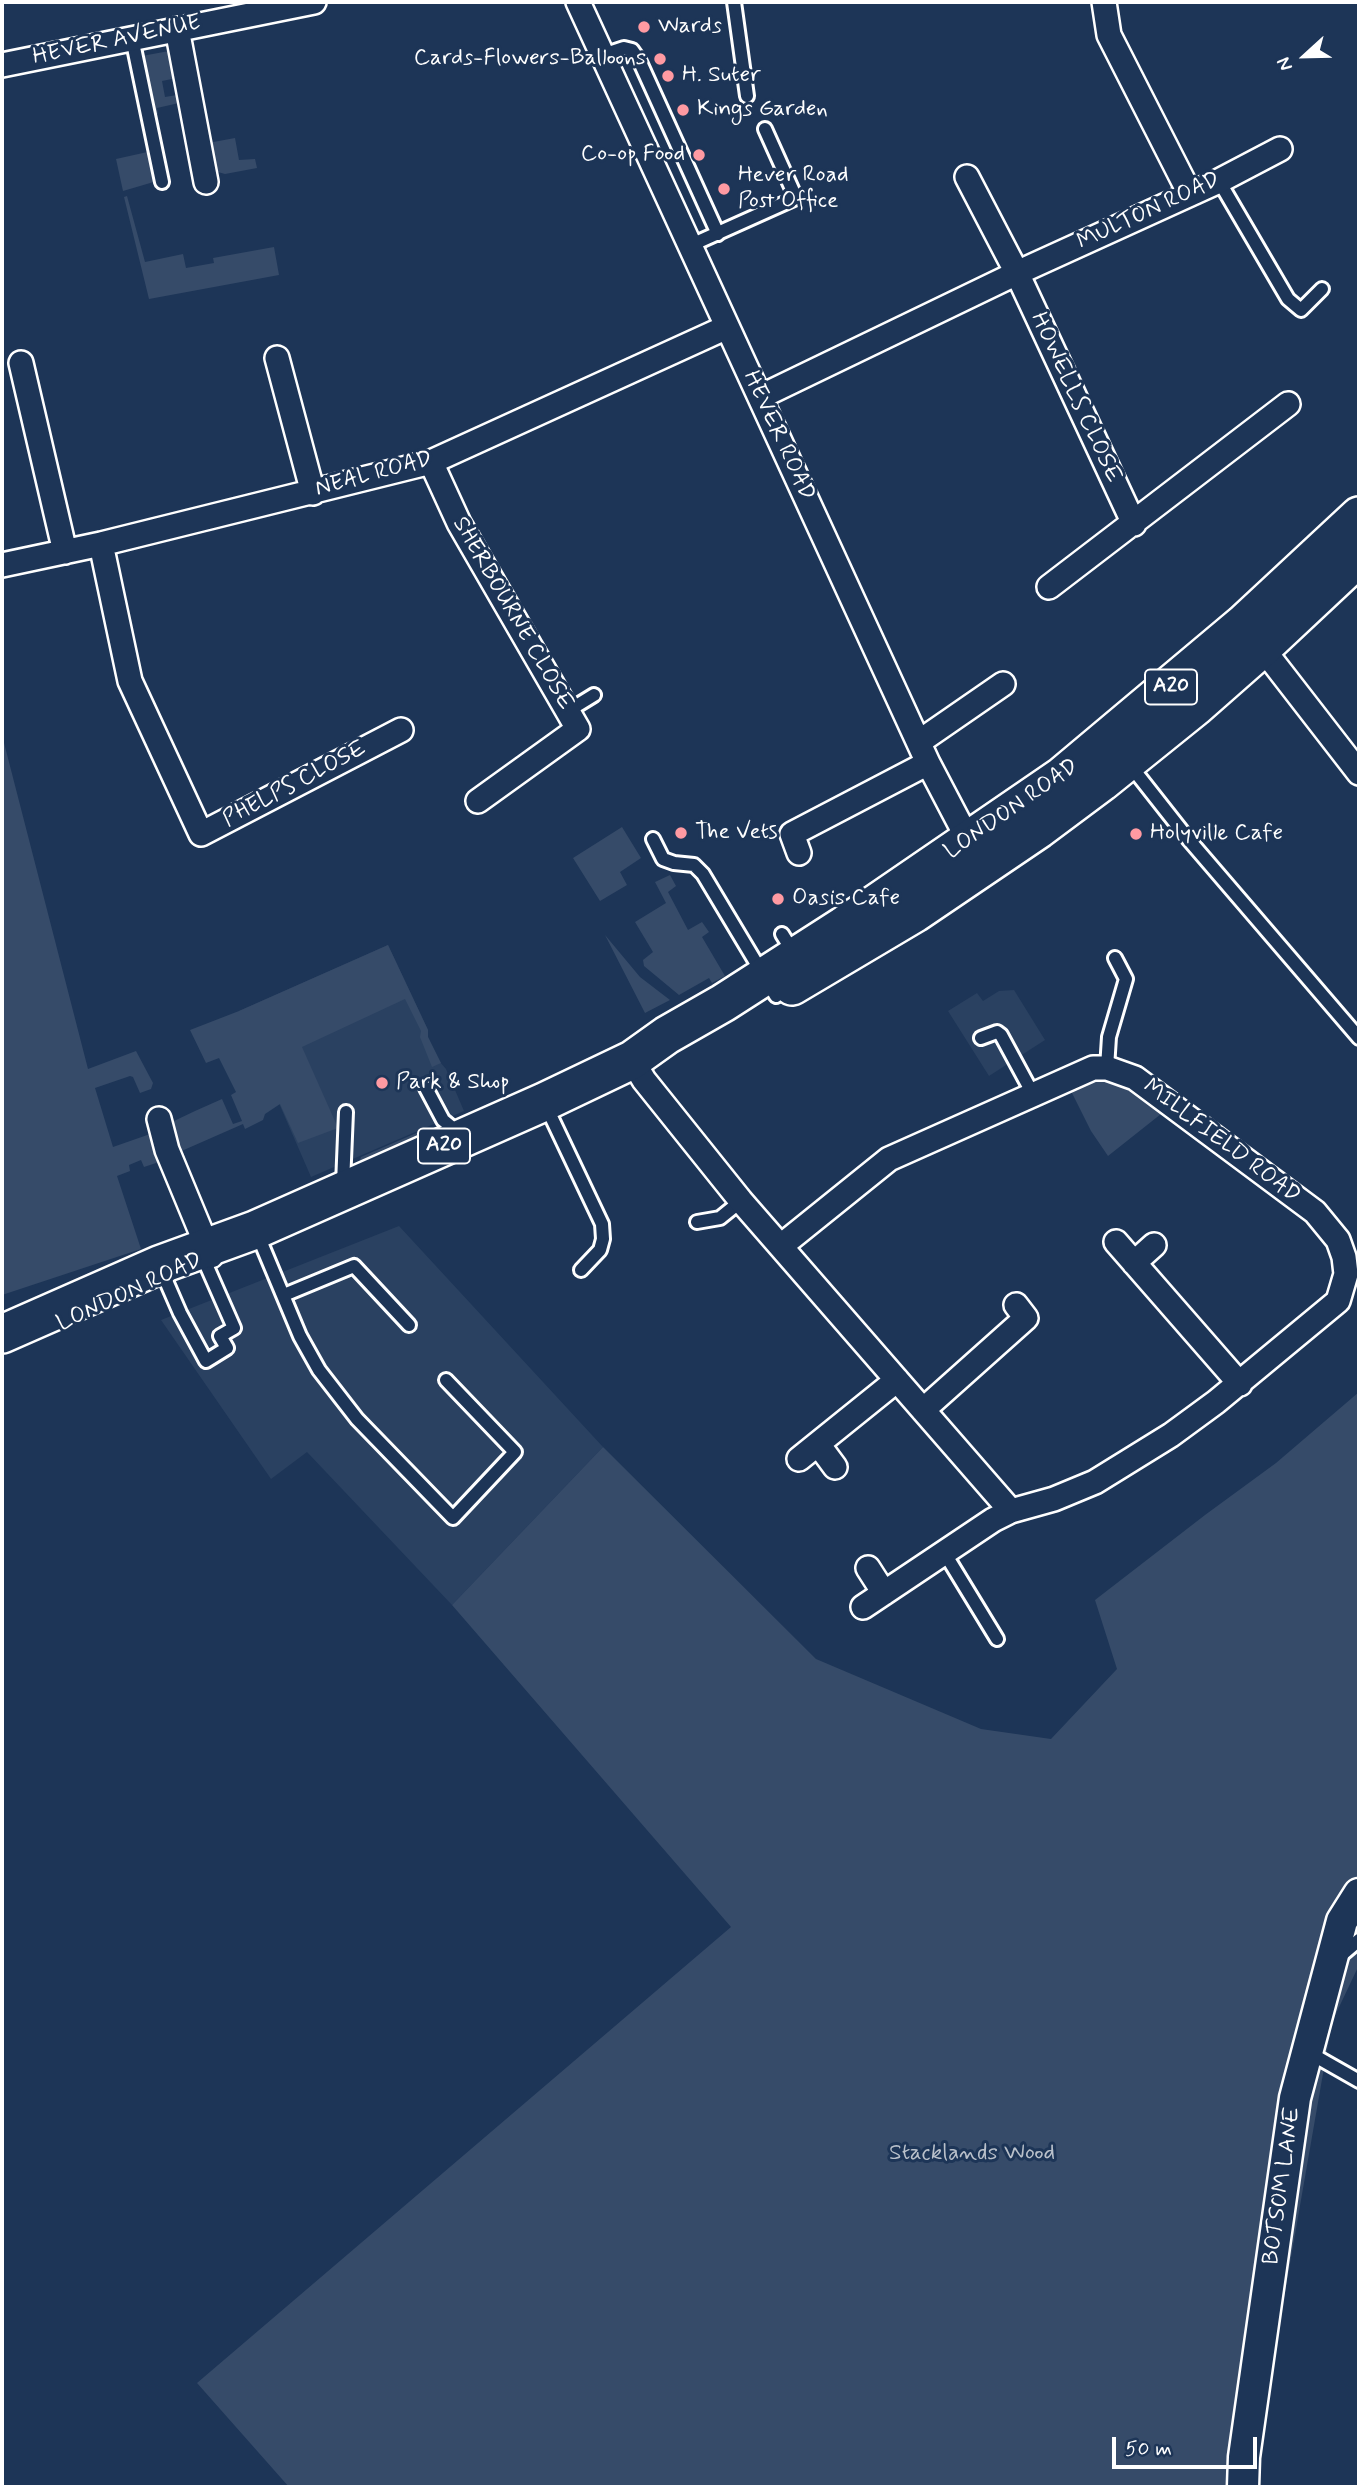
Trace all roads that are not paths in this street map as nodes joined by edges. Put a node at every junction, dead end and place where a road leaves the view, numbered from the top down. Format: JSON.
{"nodes":[{"id":1,"x":314,"y":2,"type":"edge"},
{"id":2,"x":578,"y":2,"type":"edge"},
{"id":3,"x":734,"y":2,"type":"edge"},
{"id":4,"x":1104,"y":2,"type":"edge"},
{"id":5,"x":177,"y":29,"type":"junction"},
{"id":6,"x":132,"y":38,"type":"junction"},
{"id":7,"x":603,"y":55,"type":"junction"},
{"id":8,"x":2,"y":63,"type":"edge"},
{"id":9,"x":747,"y":96,"type":"dead end"},
{"id":10,"x":765,"y":129,"type":"dead end"},
{"id":11,"x":1280,"y":149,"type":"dead end"},
{"id":12,"x":967,"y":177,"type":"dead end"},
{"id":13,"x":1219,"y":181,"type":"junction"},
{"id":14,"x":162,"y":182,"type":"dead end"},
{"id":15,"x":206,"y":182,"type":"dead end"},
{"id":16,"x":1190,"y":194,"type":"junction"},
{"id":17,"x":718,"y":234,"type":"junction"},
{"id":18,"x":689,"y":246,"type":"junction"},
{"id":19,"x":1017,"y":273,"type":"junction"},
{"id":20,"x":1322,"y":289,"type":"dead end"},
{"id":21,"x":727,"y":327,"type":"junction"},
{"id":22,"x":276,"y":358,"type":"dead end"},
{"id":23,"x":21,"y":363,"type":"dead end"},
{"id":24,"x":760,"y":397,"type":"junction"},
{"id":25,"x":1288,"y":404,"type":"dead end"},
{"id":26,"x":431,"y":462,"type":"junction"},
{"id":27,"x":313,"y":492,"type":"junction"},
{"id":28,"x":1359,"y":516,"type":"edge"},
{"id":29,"x":1134,"y":524,"type":"junction"},
{"id":30,"x":102,"y":544,"type":"junction"},
{"id":31,"x":65,"y":552,"type":"junction"},
{"id":32,"x":1359,"y":557,"type":"edge"},
{"id":33,"x":2,"y":565,"type":"edge"},
{"id":34,"x":1049,"y":586,"type":"dead end"},
{"id":35,"x":1253,"y":636,"type":"junction"},
{"id":36,"x":1003,"y":684,"type":"dead end"},
{"id":37,"x":594,"y":695,"type":"dead end"},
{"id":38,"x":568,"y":711,"type":"junction"},
{"id":39,"x":401,"y":730,"type":"dead end"},
{"id":40,"x":919,"y":742,"type":"junction"},
{"id":41,"x":1118,"y":750,"type":"junction"},
{"id":42,"x":928,"y":764,"type":"junction"},
{"id":43,"x":1359,"y":773,"type":"edge"},
{"id":44,"x":478,"y":801,"type":"dead end"},
{"id":45,"x":793,"y":835,"type":"dead end"},
{"id":46,"x":653,"y":839,"type":"dead end"},
{"id":47,"x":976,"y":854,"type":"junction"},
{"id":48,"x":1115,"y":958,"type":"dead end"},
{"id":49,"x":771,"y":986,"type":"junction"},
{"id":50,"x":981,"y":1038,"type":"dead end"},
{"id":51,"x":1359,"y":1038,"type":"edge"},
{"id":52,"x":632,"y":1060,"type":"junction"},
{"id":53,"x":1107,"y":1068,"type":"junction"},
{"id":54,"x":426,"y":1088,"type":"dead end"},
{"id":55,"x":1034,"y":1096,"type":"junction"},
{"id":56,"x":544,"y":1102,"type":"junction"},
{"id":57,"x":346,"y":1112,"type":"dead end"},
{"id":58,"x":159,"y":1119,"type":"dead end"},
{"id":59,"x":463,"y":1138,"type":"junction"},
{"id":60,"x":343,"y":1191,"type":"junction"},
{"id":61,"x":741,"y":1201,"type":"junction"},
{"id":62,"x":697,"y":1222,"type":"dead end"},
{"id":63,"x":255,"y":1230,"type":"junction"},
{"id":64,"x":1116,"y":1242,"type":"dead end"},
{"id":65,"x":1154,"y":1245,"type":"dead end"},
{"id":66,"x":781,"y":1246,"type":"junction"},
{"id":67,"x":205,"y":1253,"type":"junction"},
{"id":68,"x":1134,"y":1263,"type":"junction"},
{"id":69,"x":581,"y":1270,"type":"dead end"},
{"id":70,"x":162,"y":1271,"type":"junction"},
{"id":71,"x":284,"y":1296,"type":"junction"},
{"id":72,"x":1016,"y":1305,"type":"dead end"},
{"id":73,"x":409,"y":1325,"type":"dead end"},
{"id":74,"x":2,"y":1334,"type":"edge"},
{"id":75,"x":2,"y":1350,"type":"edge"},
{"id":76,"x":446,"y":1380,"type":"dead end"},
{"id":77,"x":897,"y":1380,"type":"junction"},
{"id":78,"x":1240,"y":1384,"type":"junction"},
{"id":79,"x":923,"y":1410,"type":"junction"},
{"id":80,"x":818,"y":1444,"type":"junction"},
{"id":81,"x":799,"y":1459,"type":"dead end"},
{"id":82,"x":835,"y":1467,"type":"dead end"},
{"id":83,"x":1011,"y":1510,"type":"junction"},
{"id":84,"x":944,"y":1552,"type":"junction"},
{"id":85,"x":868,"y":1568,"type":"dead end"},
{"id":86,"x":884,"y":1593,"type":"junction"},
{"id":87,"x":863,"y":1607,"type":"dead end"},
{"id":88,"x":997,"y":1639,"type":"dead end"},
{"id":89,"x":1359,"y":1894,"type":"edge"},
{"id":90,"x":1359,"y":1940,"type":"edge"},
{"id":91,"x":1330,"y":1966,"type":"junction"},
{"id":92,"x":1307,"y":2052,"type":"junction"},
{"id":93,"x":1359,"y":2081,"type":"edge"},
{"id":94,"x":1243,"y":2487,"type":"edge"}],
"edges":[{"from":1,"to":5,"type":"street","name":"HEVER AVENUE"},
{"from":2,"to":7,"type":"street","name":"HEVER ROAD"},
{"from":3,"to":9,"type":"lane"},
{"from":4,"to":16,"type":"street"},
{"from":5,"to":6,"type":"street","name":"HEVER AVENUE"},
{"from":5,"to":15,"type":"street"},
{"from":6,"to":8,"type":"street","name":"HEVER AVENUE"},
{"from":6,"to":14,"type":"lane"},
{"from":7,"to":17,"type":"lane"},
{"from":7,"to":18,"type":"street","name":"HEVER ROAD"},
{"from":10,"to":17,"type":"lane"},
{"from":11,"to":13,"type":"street","name":"MULTON ROAD"},
{"from":12,"to":19,"type":"street"},
{"from":13,"to":16,"type":"street","name":"MULTON ROAD"},
{"from":13,"to":20,"type":"lane"},
{"from":16,"to":19,"type":"street","name":"MULTON ROAD"},
{"from":17,"to":18,"type":"lane"},
{"from":18,"to":21,"type":"street","name":"HEVER ROAD"},
{"from":19,"to":24,"type":"street","name":"MULTON ROAD"},
{"from":19,"to":29,"type":"street","name":"HOWELLS CLOSE"},
{"from":21,"to":24,"type":"street","name":"HEVER ROAD"},
{"from":21,"to":26,"type":"street","name":"NEAL ROAD"},
{"from":22,"to":27,"type":"street"},
{"from":23,"to":31,"type":"street"},
{"from":24,"to":40,"type":"street","name":"HEVER ROAD"},
{"from":25,"to":29,"type":"street"},
{"from":26,"to":27,"type":"street","name":"NEAL ROAD"},
{"from":26,"to":38,"type":"street","name":"SHERBOURNE CLOSE"},
{"from":27,"to":30,"type":"street","name":"NEAL ROAD"},
{"from":28,"to":35,"type":"main road","name":"LONDON ROAD","number":"A20"},
{"from":29,"to":34,"type":"street"},
{"from":30,"to":31,"type":"street","name":"NEAL ROAD"},
{"from":30,"to":39,"type":"street","name":"PHELPS CLOSE"},
{"from":31,"to":33,"type":"street","name":"NEAL ROAD"},
{"from":32,"to":35,"type":"main road","name":"LONDON ROAD","number":"A20"},
{"from":35,"to":41,"type":"main road","name":"LONDON ROAD","number":"A20"},
{"from":35,"to":43,"type":"street"},
{"from":36,"to":40,"type":"street"},
{"from":37,"to":38,"type":"lane"},
{"from":38,"to":44,"type":"street","name":"SHERBOURNE CLOSE"},
{"from":40,"to":42,"type":"street","name":"HEVER ROAD"},
{"from":41,"to":47,"type":"main road","name":"LONDON ROAD","number":"A20"},
{"from":41,"to":51,"type":"lane"},
{"from":42,"to":45,"type":"street"},
{"from":42,"to":47,"type":"street","name":"HEVER ROAD"},
{"from":46,"to":49,"type":"lane"},
{"from":47,"to":49,"type":"main road","name":"LONDON ROAD","number":"A20"},
{"from":48,"to":53,"type":"lane"},
{"from":49,"to":52,"type":"main road","name":"LONDON ROAD","number":"A20"},
{"from":50,"to":55,"type":"lane"},
{"from":52,"to":56,"type":"main road","name":"LONDON ROAD","number":"A20"},
{"from":52,"to":61,"type":"street"},
{"from":53,"to":55,"type":"street"},
{"from":53,"to":78,"type":"street","name":"MILLFIELD ROAD"},
{"from":54,"to":59,"type":"lane"},
{"from":55,"to":66,"type":"street"},
{"from":56,"to":59,"type":"main road","name":"LONDON ROAD","number":"A20"},
{"from":56,"to":69,"type":"lane"},
{"from":57,"to":60,"type":"lane"},
{"from":58,"to":67,"type":"street"},
{"from":59,"to":60,"type":"main road","name":"LONDON ROAD","number":"A20"},
{"from":60,"to":63,"type":"main road","name":"LONDON ROAD","number":"A20"},
{"from":61,"to":62,"type":"lane"},
{"from":61,"to":66,"type":"street"},
{"from":63,"to":67,"type":"main road","name":"LONDON ROAD","number":"A20"},
{"from":63,"to":71,"type":"lane"},
{"from":64,"to":68,"type":"street"},
{"from":65,"to":68,"type":"street"},
{"from":66,"to":77,"type":"street"},
{"from":67,"to":70,"type":"main road","name":"LONDON ROAD","number":"A20"},
{"from":67,"to":70,"type":"lane"},
{"from":68,"to":78,"type":"street"},
{"from":70,"to":74,"type":"main road","name":"LONDON ROAD","number":"A20"},
{"from":70,"to":75,"type":"main road","name":"LONDON ROAD","number":"A20"},
{"from":71,"to":73,"type":"lane"},
{"from":71,"to":76,"type":"lane"},
{"from":72,"to":79,"type":"street"},
{"from":77,"to":79,"type":"street"},
{"from":77,"to":80,"type":"street"},
{"from":78,"to":83,"type":"street","name":"MILLFIELD ROAD"},
{"from":79,"to":83,"type":"street"},
{"from":80,"to":81,"type":"street"},
{"from":80,"to":82,"type":"street"},
{"from":83,"to":84,"type":"street","name":"MILLFIELD ROAD"},
{"from":84,"to":86,"type":"street","name":"MILLFIELD ROAD"},
{"from":84,"to":88,"type":"lane"},
{"from":85,"to":86,"type":"street"},
{"from":86,"to":87,"type":"street","name":"MILLFIELD ROAD"},
{"from":89,"to":91,"type":"street","name":"BOTSOM LANE"},
{"from":90,"to":91,"type":"lane"},
{"from":91,"to":92,"type":"street","name":"BOTSOM LANE"},
{"from":92,"to":93,"type":"lane"},
{"from":92,"to":94,"type":"street","name":"BOTSOM LANE"}]}
